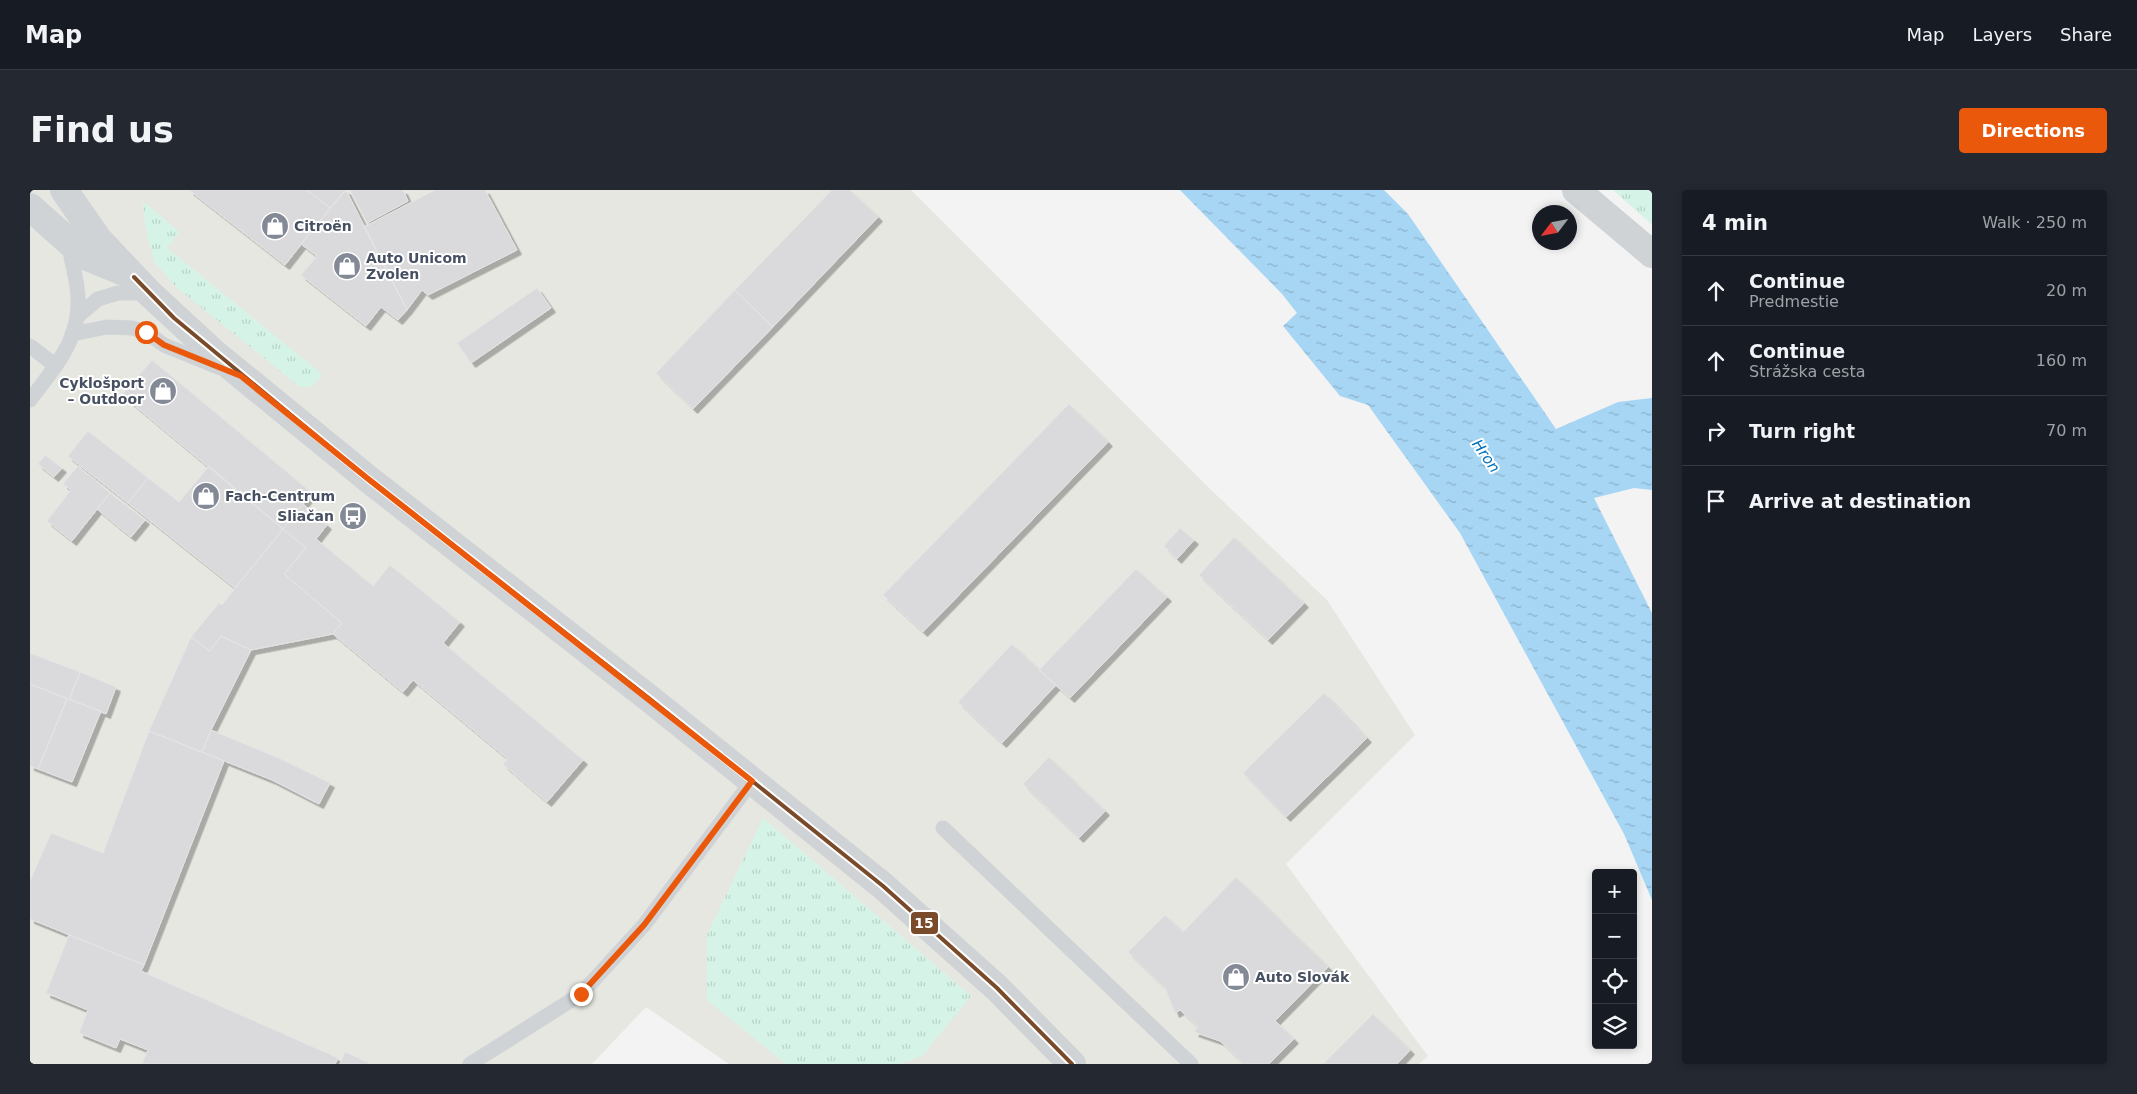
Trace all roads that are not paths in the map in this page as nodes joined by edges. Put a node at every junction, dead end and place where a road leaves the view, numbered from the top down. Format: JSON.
{"nodes":[{"id":1,"x":40,"y":190,"type":"edge"},
{"id":2,"x":64,"y":190,"type":"edge"},
{"id":3,"x":1576,"y":190,"type":"edge"},
{"id":4,"x":30,"y":207,"type":"edge"},
{"id":5,"x":98,"y":239,"type":"junction"},
{"id":6,"x":69,"y":241,"type":"junction"},
{"id":7,"x":1652,"y":254,"type":"edge"},
{"id":8,"x":142,"y":285,"type":"junction"},
{"id":9,"x":78,"y":316,"type":"junction"},
{"id":10,"x":72,"y":334,"type":"junction"},
{"id":11,"x":30,"y":346,"type":"edge"},
{"id":12,"x":56,"y":366,"type":"junction"},
{"id":13,"x":241,"y":376,"type":"junction"},
{"id":14,"x":30,"y":400,"type":"edge"},
{"id":15,"x":752,"y":781,"type":"junction"},
{"id":16,"x":943,"y":828,"type":"dead end"},
{"id":17,"x":470,"y":1064,"type":"edge"},
{"id":18,"x":1072,"y":1064,"type":"edge"},
{"id":19,"x":1191,"y":1064,"type":"edge"}],
"edges":[{"from":1,"to":5,"type":"street"},
{"from":2,"to":5,"type":"street"},
{"from":3,"to":7,"type":"street"},
{"from":4,"to":6,"type":"street"},
{"from":5,"to":8,"type":"street"},
{"from":6,"to":8,"type":"street"},
{"from":6,"to":9,"type":"lane"},
{"from":8,"to":9,"type":"lane"},
{"from":8,"to":13,"type":"street"},
{"from":9,"to":10,"type":"lane"},
{"from":10,"to":12,"type":"lane"},
{"from":10,"to":13,"type":"lane"},
{"from":11,"to":12,"type":"lane"},
{"from":12,"to":14,"type":"lane"},
{"from":13,"to":15,"type":"street"},
{"from":15,"to":17,"type":"lane"},
{"from":15,"to":18,"type":"street"},
{"from":16,"to":19,"type":"lane"}]}
